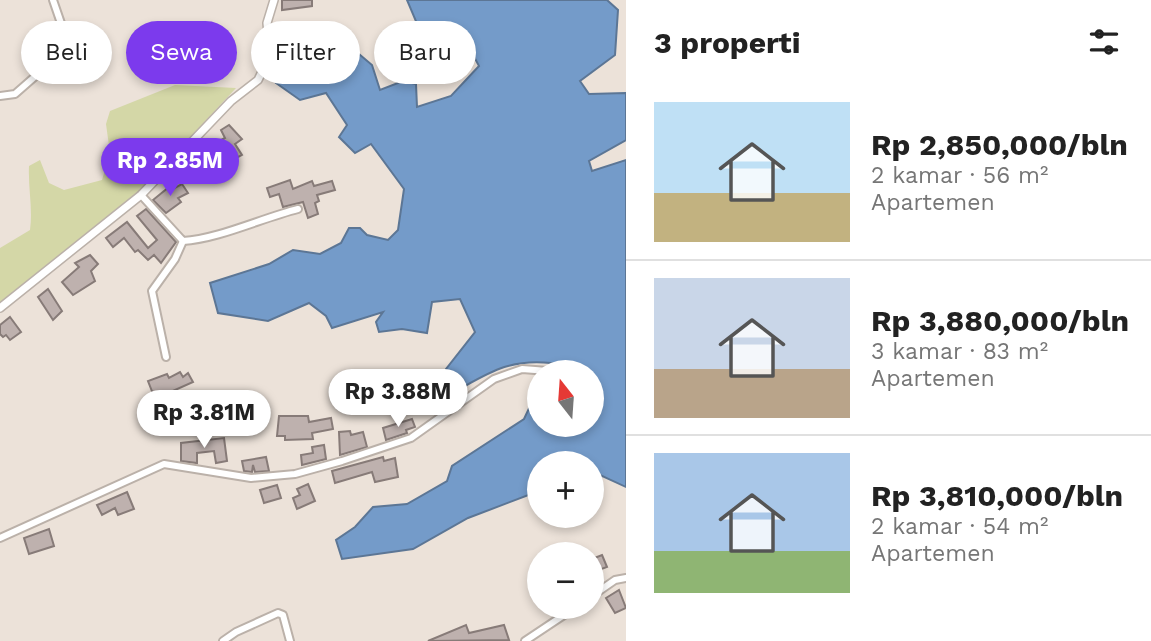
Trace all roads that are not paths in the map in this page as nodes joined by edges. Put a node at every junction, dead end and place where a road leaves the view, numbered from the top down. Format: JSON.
{"nodes":[{"id":1,"x":52,"y":0,"type":"edge"},
{"id":2,"x":274,"y":0,"type":"edge"},
{"id":3,"x":0,"y":96,"type":"edge"},
{"id":4,"x":141,"y":195,"type":"junction"},
{"id":5,"x":298,"y":209,"type":"dead end"},
{"id":6,"x":183,"y":241,"type":"junction"},
{"id":7,"x":0,"y":308,"type":"edge"},
{"id":8,"x":166,"y":357,"type":"dead end"},
{"id":9,"x":527,"y":369,"type":"edge"},
{"id":10,"x":0,"y":537,"type":"edge"},
{"id":11,"x":626,"y":578,"type":"edge"},
{"id":12,"x":604,"y":588,"type":"edge"},
{"id":13,"x":558,"y":619,"type":"edge"},
{"id":14,"x":223,"y":641,"type":"edge"},
{"id":15,"x":290,"y":641,"type":"edge"},
{"id":16,"x":525,"y":641,"type":"edge"}],
"edges":[{"from":1,"to":3,"type":"street"},
{"from":2,"to":4,"type":"street"},
{"from":4,"to":6,"type":"street"},
{"from":4,"to":7,"type":"street"},
{"from":5,"to":6,"type":"street"},
{"from":6,"to":8,"type":"street"},
{"from":9,"to":10,"type":"street"},
{"from":11,"to":12,"type":"street"},
{"from":13,"to":16,"type":"street"},
{"from":14,"to":15,"type":"street"}]}
